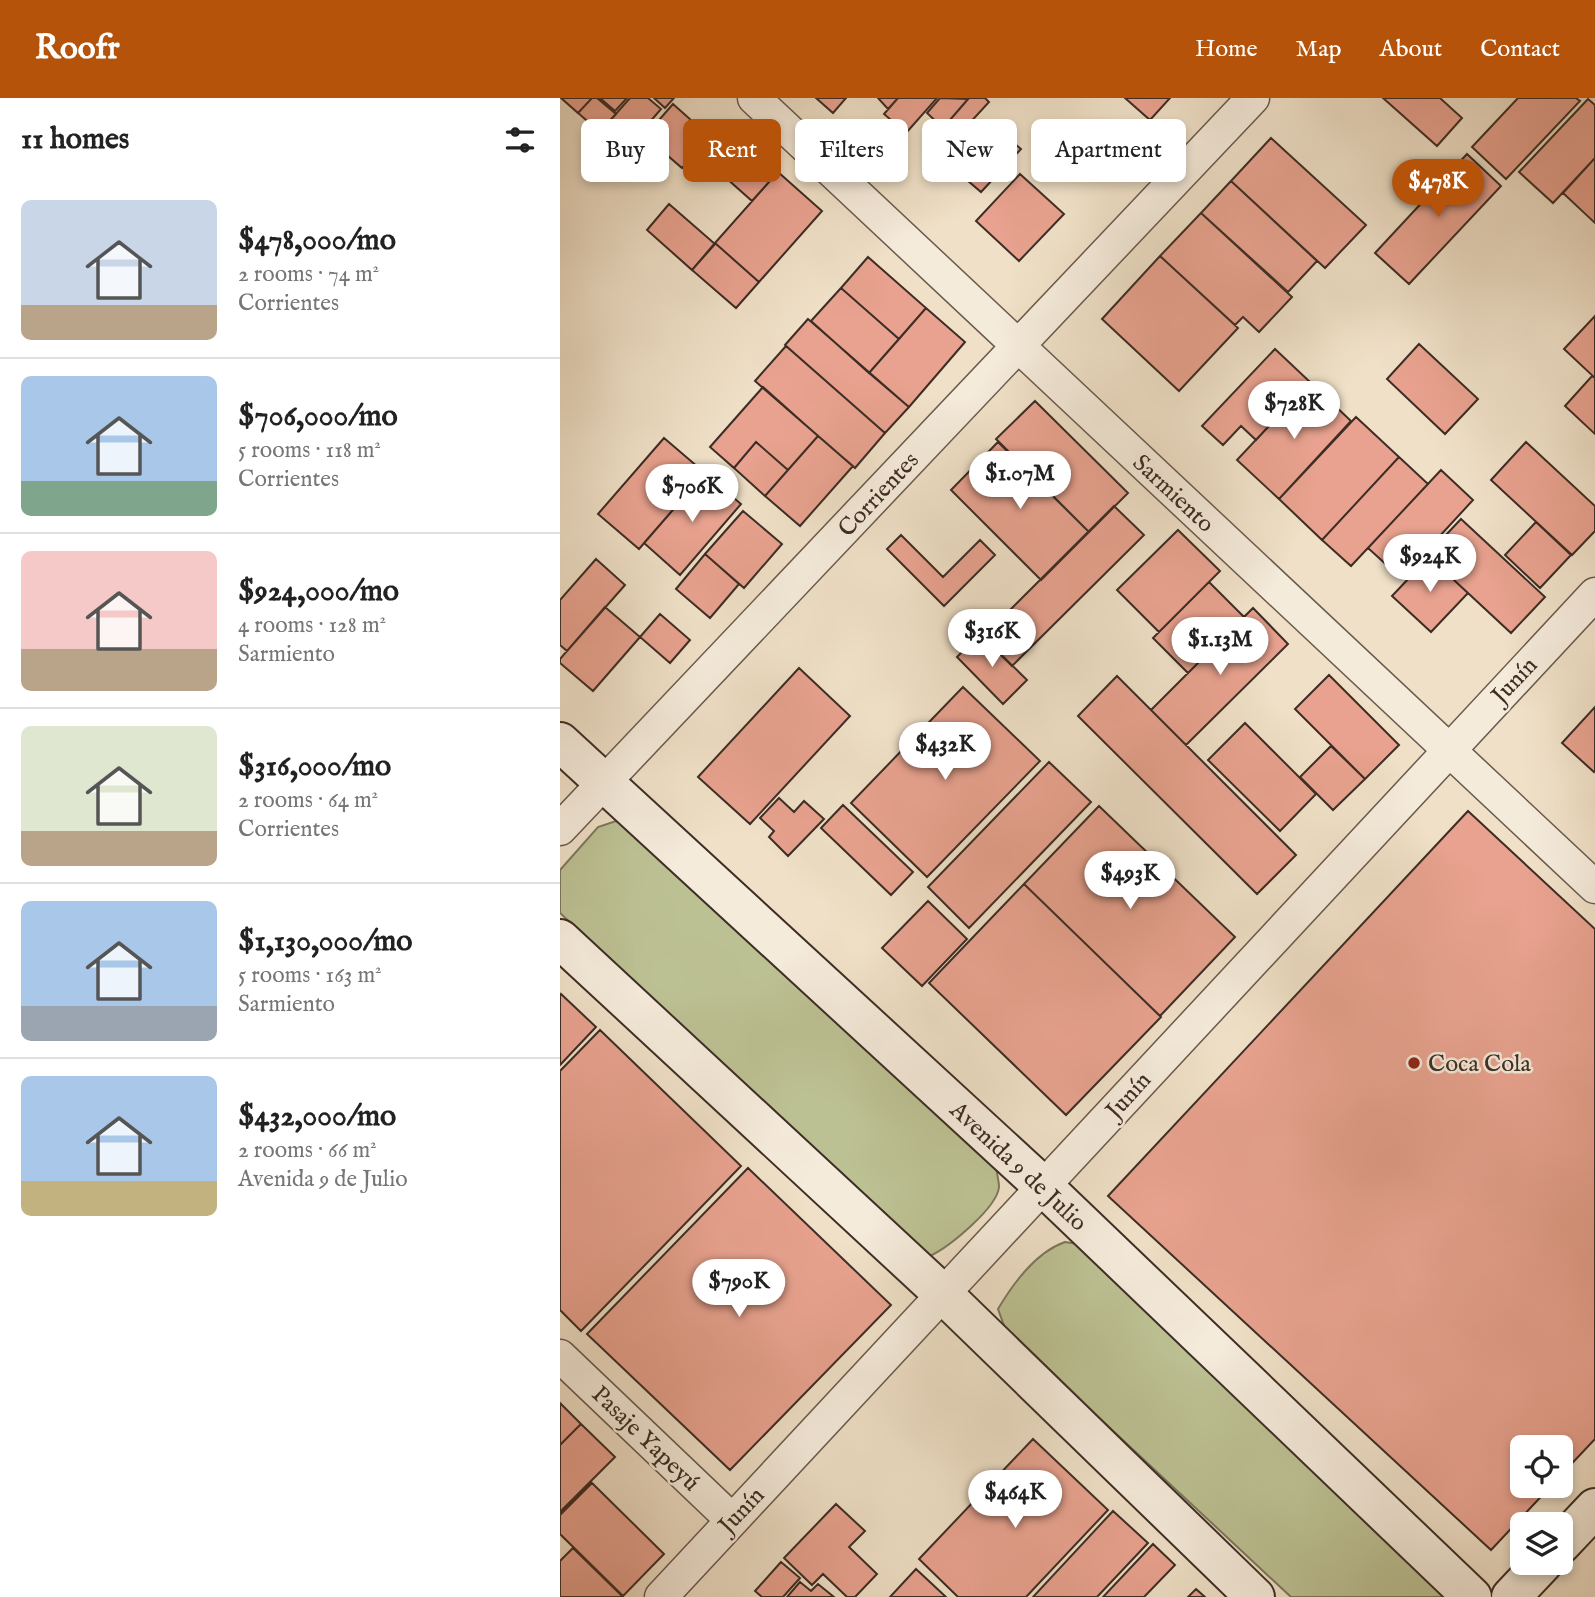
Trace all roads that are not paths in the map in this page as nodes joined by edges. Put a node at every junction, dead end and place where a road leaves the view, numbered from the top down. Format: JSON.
{"nodes":[{"id":1,"x":754,"y":98,"type":"edge"},
{"id":2,"x":1254,"y":98,"type":"edge"},
{"id":3,"x":1018,"y":347,"type":"junction"},
{"id":4,"x":1595,"y":594,"type":"edge"},
{"id":5,"x":560,"y":742,"type":"edge"},
{"id":6,"x":1449,"y":749,"type":"junction"},
{"id":7,"x":604,"y":783,"type":"junction"},
{"id":8,"x":560,"y":829,"type":"edge"},
{"id":9,"x":1595,"y":887,"type":"edge"},
{"id":10,"x":560,"y":939,"type":"edge"},
{"id":11,"x":1045,"y":1188,"type":"junction"},
{"id":12,"x":943,"y":1294,"type":"junction"},
{"id":13,"x":560,"y":1356,"type":"edge"},
{"id":14,"x":1595,"y":1508,"type":"edge"},
{"id":15,"x":732,"y":1520,"type":"junction"},
{"id":16,"x":1573,"y":1531,"type":"edge"},
{"id":17,"x":1532,"y":1575,"type":"edge"},
{"id":18,"x":661,"y":1597,"type":"edge"},
{"id":19,"x":1255,"y":1597,"type":"edge"},
{"id":20,"x":1472,"y":1597,"type":"edge"},
{"id":21,"x":1511,"y":1597,"type":"edge"}],
"edges":[{"from":1,"to":3,"type":"street","name":"Sarmiento"},
{"from":2,"to":3,"type":"street","name":"Corrientes"},
{"from":3,"to":6,"type":"street","name":"Sarmiento"},
{"from":3,"to":7,"type":"street","name":"Corrientes"},
{"from":4,"to":6,"type":"street","name":"Junín"},
{"from":5,"to":7,"type":"main road","name":"Avenida 9 de Julio"},
{"from":6,"to":9,"type":"street","name":"Sarmiento"},
{"from":6,"to":11,"type":"street","name":"Junín"},
{"from":7,"to":8,"type":"street","name":"Corrientes"},
{"from":7,"to":11,"type":"main road","name":"Avenida 9 de Julio"},
{"from":10,"to":12,"type":"main road"},
{"from":11,"to":12,"type":"street","name":"Junín"},
{"from":11,"to":20,"type":"main road","name":"Avenida 9 de Julio"},
{"from":12,"to":15,"type":"street","name":"Junín"},
{"from":12,"to":19,"type":"main road"},
{"from":13,"to":15,"type":"street","name":"Pasaje Yapeyú"},
{"from":14,"to":16,"type":"main road"},
{"from":15,"to":18,"type":"street","name":"Junín"},
{"from":17,"to":21,"type":"main road"}]}
